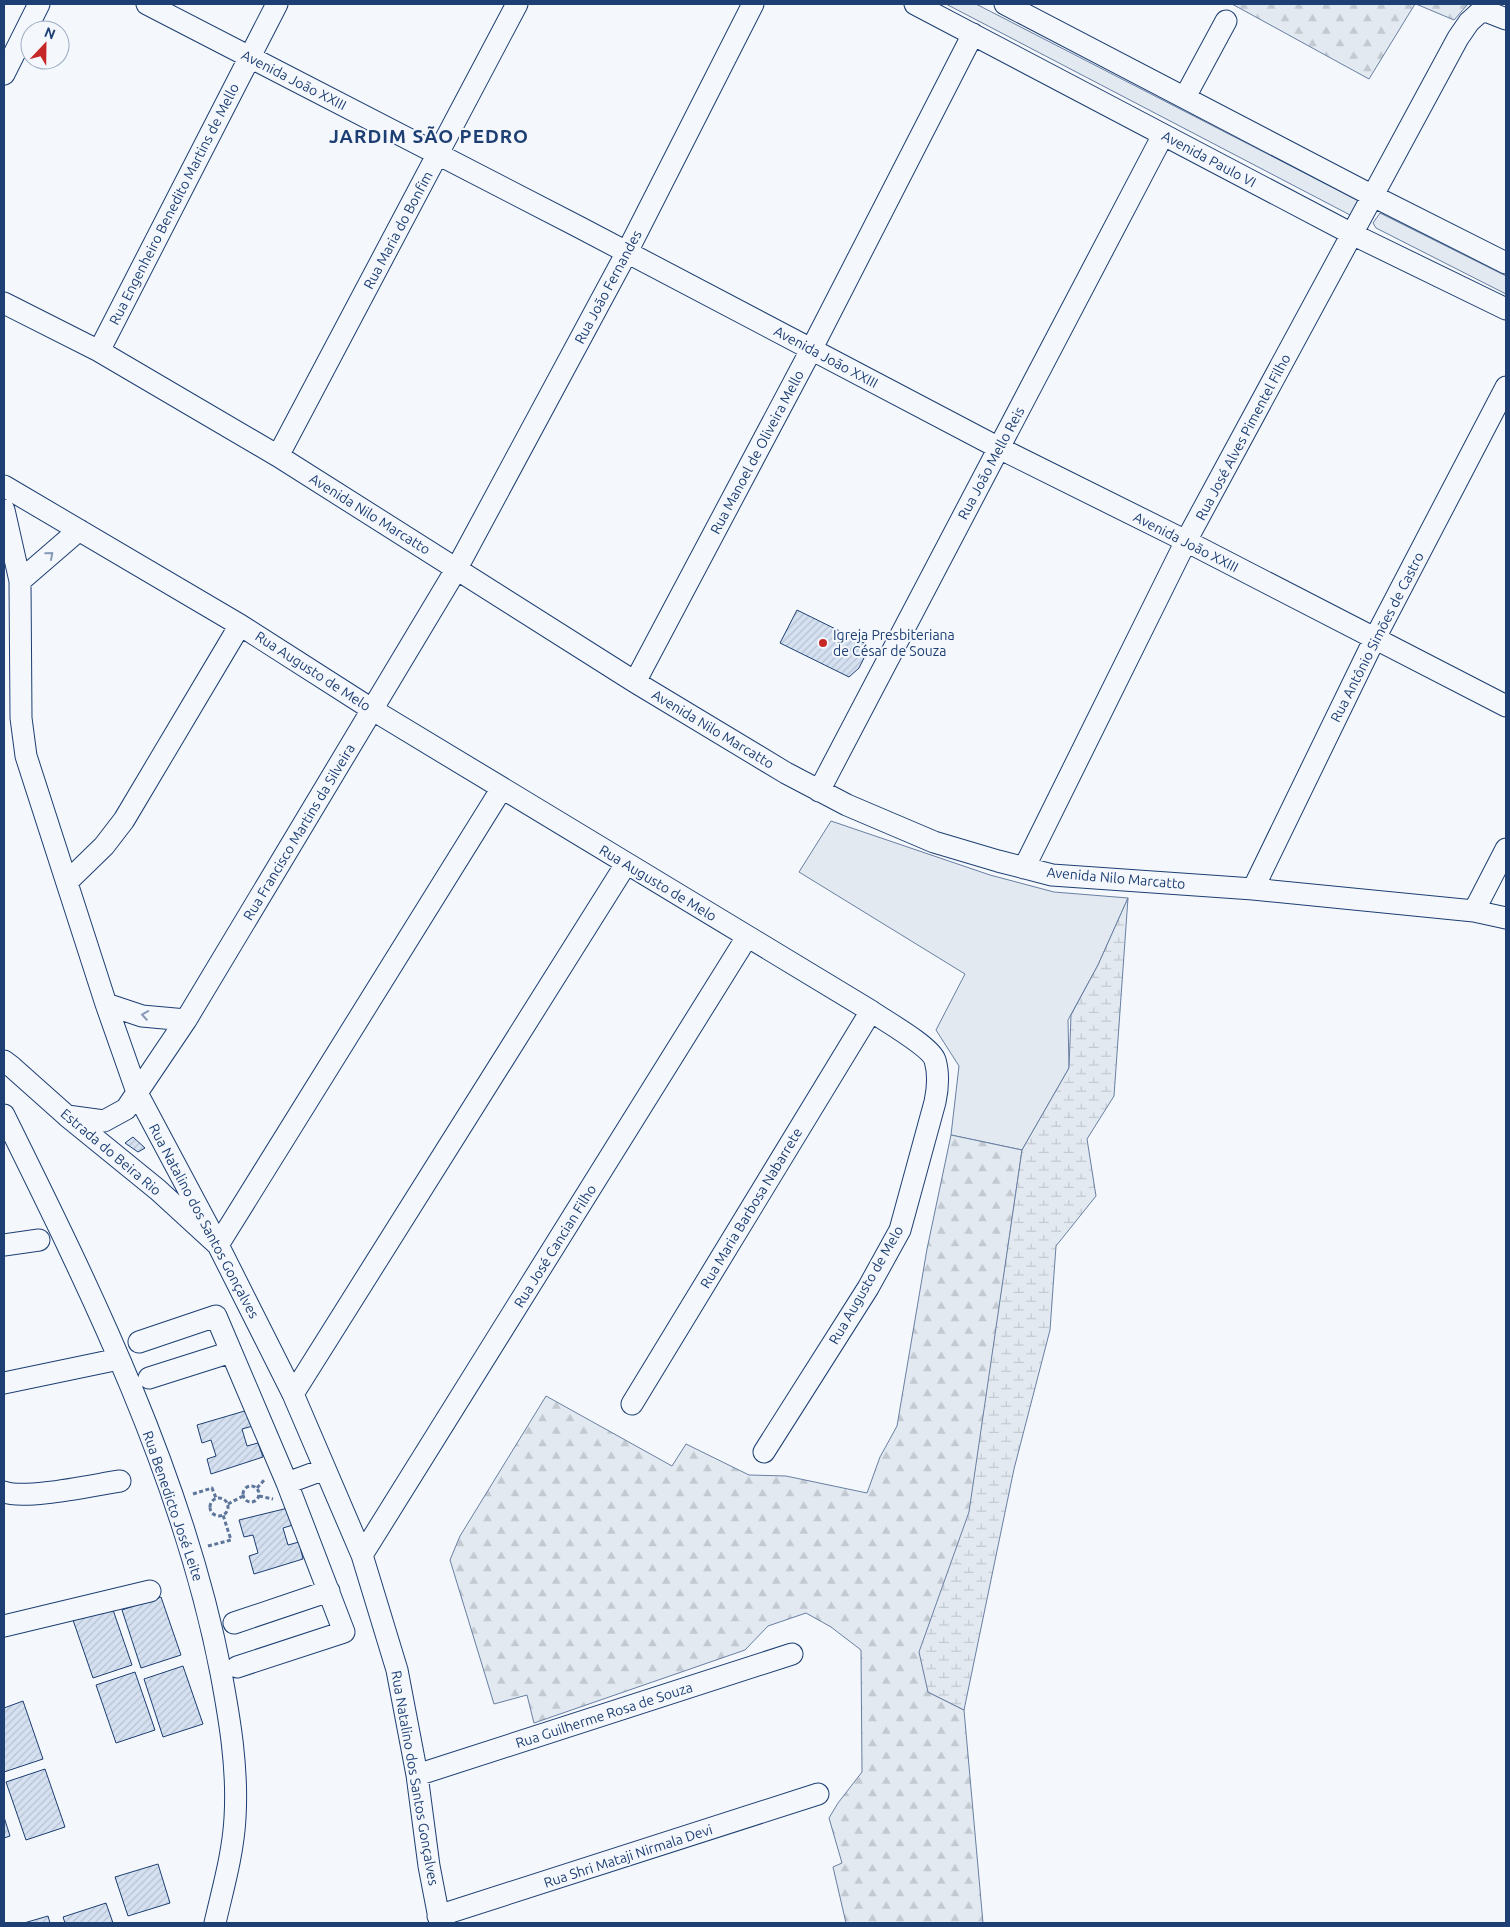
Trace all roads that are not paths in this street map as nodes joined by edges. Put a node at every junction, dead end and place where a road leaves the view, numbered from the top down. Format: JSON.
{"nodes":[{"id":1,"x":40,"y":4,"type":"edge"},
{"id":2,"x":147,"y":4,"type":"edge"},
{"id":3,"x":277,"y":4,"type":"edge"},
{"id":4,"x":517,"y":4,"type":"edge"},
{"id":5,"x":753,"y":4,"type":"edge"},
{"id":6,"x":915,"y":4,"type":"edge"},
{"id":7,"x":1005,"y":4,"type":"edge"},
{"id":8,"x":1506,"y":19,"type":"edge"},
{"id":9,"x":1226,"y":21,"type":"dead end"},
{"id":10,"x":973,"y":34,"type":"junction"},
{"id":11,"x":249,"y":57,"type":"junction"},
{"id":12,"x":4,"y":74,"type":"edge"},
{"id":13,"x":1185,"y":97,"type":"junction"},
{"id":14,"x":1163,"y":135,"type":"junction"},
{"id":15,"x":439,"y":154,"type":"junction"},
{"id":16,"x":1373,"y":196,"type":"junction"},
{"id":17,"x":1352,"y":234,"type":"junction"},
{"id":18,"x":627,"y":252,"type":"junction"},
{"id":19,"x":1506,"y":263,"type":"edge"},
{"id":20,"x":4,"y":303,"type":"edge"},
{"id":21,"x":1506,"y":309,"type":"edge"},
{"id":22,"x":811,"y":350,"type":"junction"},
{"id":23,"x":99,"y":351,"type":"junction"},
{"id":24,"x":1506,"y":387,"type":"edge"},
{"id":25,"x":999,"y":448,"type":"junction"},
{"id":26,"x":278,"y":456,"type":"junction"},
{"id":27,"x":4,"y":486,"type":"edge"},
{"id":28,"x":4,"y":510,"type":"edge"},
{"id":29,"x":79,"y":530,"type":"junction"},
{"id":30,"x":1186,"y":542,"type":"junction"},
{"id":31,"x":457,"y":568,"type":"junction"},
{"id":32,"x":20,"y":581,"type":"junction"},
{"id":33,"x":240,"y":625,"type":"junction"},
{"id":34,"x":1374,"y":640,"type":"junction"},
{"id":35,"x":635,"y":682,"type":"junction"},
{"id":36,"x":1506,"y":706,"type":"edge"},
{"id":37,"x":373,"y":710,"type":"junction"},
{"id":38,"x":502,"y":788,"type":"junction"},
{"id":39,"x":819,"y":791,"type":"junction"},
{"id":40,"x":1506,"y":849,"type":"edge"},
{"id":41,"x":626,"y":864,"type":"junction"},
{"id":42,"x":1024,"y":868,"type":"junction"},
{"id":43,"x":68,"y":881,"type":"junction"},
{"id":44,"x":1253,"y":889,"type":"junction"},
{"id":45,"x":1474,"y":911,"type":"junction"},
{"id":46,"x":1506,"y":918,"type":"edge"},
{"id":47,"x":747,"y":937,"type":"junction"},
{"id":48,"x":106,"y":1004,"type":"junction"},
{"id":49,"x":871,"y":1011,"type":"junction"},
{"id":50,"x":186,"y":1020,"type":"junction"},
{"id":51,"x":4,"y":1061,"type":"edge"},
{"id":52,"x":138,"y":1094,"type":"junction"},
{"id":53,"x":4,"y":1115,"type":"edge"},
{"id":54,"x":67,"y":1116,"type":"junction"},
{"id":55,"x":104,"y":1121,"type":"junction"},
{"id":56,"x":105,"y":1146,"type":"junction"},
{"id":57,"x":40,"y":1240,"type":"dead end"},
{"id":58,"x":4,"y":1245,"type":"edge"},
{"id":59,"x":218,"y":1245,"type":"junction"},
{"id":60,"x":139,"y":1342,"type":"dead end"},
{"id":61,"x":231,"y":1352,"type":"junction"},
{"id":62,"x":119,"y":1359,"type":"junction"},
{"id":63,"x":149,"y":1378,"type":"dead end"},
{"id":64,"x":4,"y":1383,"type":"edge"},
{"id":65,"x":293,"y":1394,"type":"junction"},
{"id":66,"x":632,"y":1404,"type":"dead end"},
{"id":67,"x":764,"y":1452,"type":"dead end"},
{"id":68,"x":325,"y":1470,"type":"junction"},
{"id":69,"x":120,"y":1481,"type":"dead end"},
{"id":70,"x":287,"y":1483,"type":"junction"},
{"id":71,"x":4,"y":1492,"type":"edge"},
{"id":72,"x":362,"y":1555,"type":"junction"},
{"id":73,"x":150,"y":1591,"type":"dead end"},
{"id":74,"x":328,"y":1591,"type":"junction"},
{"id":75,"x":234,"y":1623,"type":"dead end"},
{"id":76,"x":4,"y":1626,"type":"edge"},
{"id":77,"x":792,"y":1654,"type":"dead end"},
{"id":78,"x":237,"y":1667,"type":"dead end"},
{"id":79,"x":417,"y":1775,"type":"junction"},
{"id":80,"x":818,"y":1794,"type":"dead end"},
{"id":81,"x":439,"y":1920,"type":"edge"},
{"id":82,"x":215,"y":1923,"type":"edge"}],
"edges":[{"from":1,"to":12,"type":"street"},
{"from":2,"to":11,"type":"street","name":"Avenida João XXIII"},
{"from":3,"to":11,"type":"street","name":"Rua Engenheiro Benedito Martins de Mello"},
{"from":4,"to":15,"type":"street","name":"Rua Maria do Bonfim"},
{"from":5,"to":18,"type":"street","name":"Rua João Fernandes"},
{"from":6,"to":10,"type":"street","name":"Avenida Paulo VI"},
{"from":7,"to":13,"type":"street"},
{"from":8,"to":16,"type":"street","name":"Rua José Alves Pimentel Filho"},
{"from":9,"to":13,"type":"street"},
{"from":10,"to":14,"type":"street","name":"Avenida Paulo VI"},
{"from":10,"to":22,"type":"street","name":"Rua Manoel de Oliveira Mello"},
{"from":11,"to":15,"type":"street","name":"Avenida João XXIII"},
{"from":11,"to":23,"type":"street","name":"Rua Engenheiro Benedito Martins de Mello"},
{"from":13,"to":16,"type":"street"},
{"from":14,"to":17,"type":"street","name":"Avenida Paulo VI"},
{"from":14,"to":25,"type":"street","name":"Rua João Mello Reis"},
{"from":15,"to":18,"type":"street","name":"Avenida João XXIII"},
{"from":15,"to":26,"type":"street","name":"Rua Maria do Bonfim"},
{"from":16,"to":17,"type":"street","name":"Rua José Alves Pimentel Filho"},
{"from":16,"to":19,"type":"street"},
{"from":17,"to":21,"type":"street","name":"Avenida Paulo VI"},
{"from":17,"to":30,"type":"street","name":"Rua José Alves Pimentel Filho"},
{"from":18,"to":22,"type":"street","name":"Avenida João XXIII"},
{"from":18,"to":31,"type":"street","name":"Rua João Fernandes"},
{"from":20,"to":23,"type":"street","name":"Avenida Nilo Marcatto"},
{"from":22,"to":25,"type":"street","name":"Avenida João XXIII"},
{"from":22,"to":35,"type":"street","name":"Rua Manoel de Oliveira Mello"},
{"from":23,"to":26,"type":"street","name":"Avenida Nilo Marcatto"},
{"from":24,"to":34,"type":"street","name":"Rua Antônio Simões de Castro"},
{"from":25,"to":30,"type":"street","name":"Avenida João XXIII"},
{"from":25,"to":39,"type":"street","name":"Rua João Mello Reis"},
{"from":26,"to":31,"type":"street","name":"Avenida Nilo Marcatto"},
{"from":27,"to":29,"type":"street","name":"Rua Augusto de Melo"},
{"from":28,"to":32,"type":"street","name":"Rua Natalino dos Santos Gonçalves"},
{"from":32,"to":29,"type":"street","one_way":true},
{"from":29,"to":33,"type":"street","name":"Rua Augusto de Melo"},
{"from":30,"to":34,"type":"street","name":"Avenida João XXIII"},
{"from":30,"to":42,"type":"street","name":"Rua José Alves Pimentel Filho"},
{"from":31,"to":35,"type":"street","name":"Avenida Nilo Marcatto"},
{"from":31,"to":37,"type":"street","name":"Rua Francisco Martins da Silveira"},
{"from":32,"to":43,"type":"street","name":"Rua Natalino dos Santos Gonçalves"},
{"from":33,"to":37,"type":"street","name":"Rua Augusto de Melo"},
{"from":33,"to":43,"type":"street"},
{"from":34,"to":36,"type":"street","name":"Avenida João XXIII"},
{"from":34,"to":44,"type":"street","name":"Rua Antônio Simões de Castro"},
{"from":35,"to":39,"type":"street","name":"Avenida Nilo Marcatto"},
{"from":37,"to":38,"type":"street","name":"Rua Augusto de Melo"},
{"from":37,"to":50,"type":"street","name":"Rua Francisco Martins da Silveira"},
{"from":38,"to":41,"type":"street","name":"Rua Augusto de Melo"},
{"from":38,"to":59,"type":"street"},
{"from":39,"to":42,"type":"street","name":"Avenida Nilo Marcatto"},
{"from":40,"to":45,"type":"street"},
{"from":41,"to":47,"type":"street","name":"Rua Augusto de Melo"},
{"from":41,"to":65,"type":"street"},
{"from":42,"to":44,"type":"street","name":"Avenida Nilo Marcatto"},
{"from":43,"to":48,"type":"street","name":"Rua Natalino dos Santos Gonçalves"},
{"from":44,"to":45,"type":"street","name":"Avenida Nilo Marcatto"},
{"from":45,"to":46,"type":"street","name":"Avenida Nilo Marcatto"},
{"from":47,"to":49,"type":"street","name":"Rua Augusto de Melo"},
{"from":47,"to":72,"type":"street","name":"Rua José Cancian Filho"},
{"from":50,"to":48,"type":"street","one_way":true},
{"from":48,"to":52,"type":"street","name":"Rua Natalino dos Santos Gonçalves"},
{"from":49,"to":66,"type":"street","name":"Rua Maria Barbosa Nabarrete"},
{"from":49,"to":67,"type":"street","name":"Rua Augusto de Melo"},
{"from":50,"to":52,"type":"street","name":"Rua Francisco Martins da Silveira"},
{"from":51,"to":54,"type":"street","name":"Estrada do Beira Rio"},
{"from":52,"to":55,"type":"street","name":"Rua Francisco Martins da Silveira"},
{"from":52,"to":59,"type":"street","name":"Rua Natalino dos Santos Gonçalves"},
{"from":53,"to":62,"type":"street","name":"Rua Benedicto José Leite"},
{"from":54,"to":55,"type":"street"},
{"from":54,"to":56,"type":"street","name":"Estrada do Beira Rio"},
{"from":55,"to":56,"type":"street"},
{"from":56,"to":59,"type":"street","name":"Estrada do Beira Rio"},
{"from":57,"to":58,"type":"street"},
{"from":59,"to":65,"type":"street","name":"Rua Natalino dos Santos Gonçalves"},
{"from":60,"to":61,"type":"street"},
{"from":61,"to":63,"type":"street"},
{"from":61,"to":70,"type":"street"},
{"from":62,"to":64,"type":"street"},
{"from":62,"to":82,"type":"street","name":"Rua Benedicto José Leite"},
{"from":65,"to":68,"type":"street","name":"Rua Natalino dos Santos Gonçalves"},
{"from":68,"to":70,"type":"street"},
{"from":68,"to":72,"type":"street","name":"Rua Natalino dos Santos Gonçalves"},
{"from":69,"to":71,"type":"street"},
{"from":70,"to":74,"type":"street"},
{"from":72,"to":79,"type":"street","name":"Rua Natalino dos Santos Gonçalves"},
{"from":73,"to":76,"type":"street"},
{"from":74,"to":75,"type":"street"},
{"from":74,"to":78,"type":"street"},
{"from":77,"to":79,"type":"street","name":"Rua Guilherme Rosa de Souza"},
{"from":79,"to":81,"type":"street","name":"Rua Natalino dos Santos Gonçalves"},
{"from":80,"to":81,"type":"street","name":"Rua Shri Mataji Nirmala Devi"}]}
